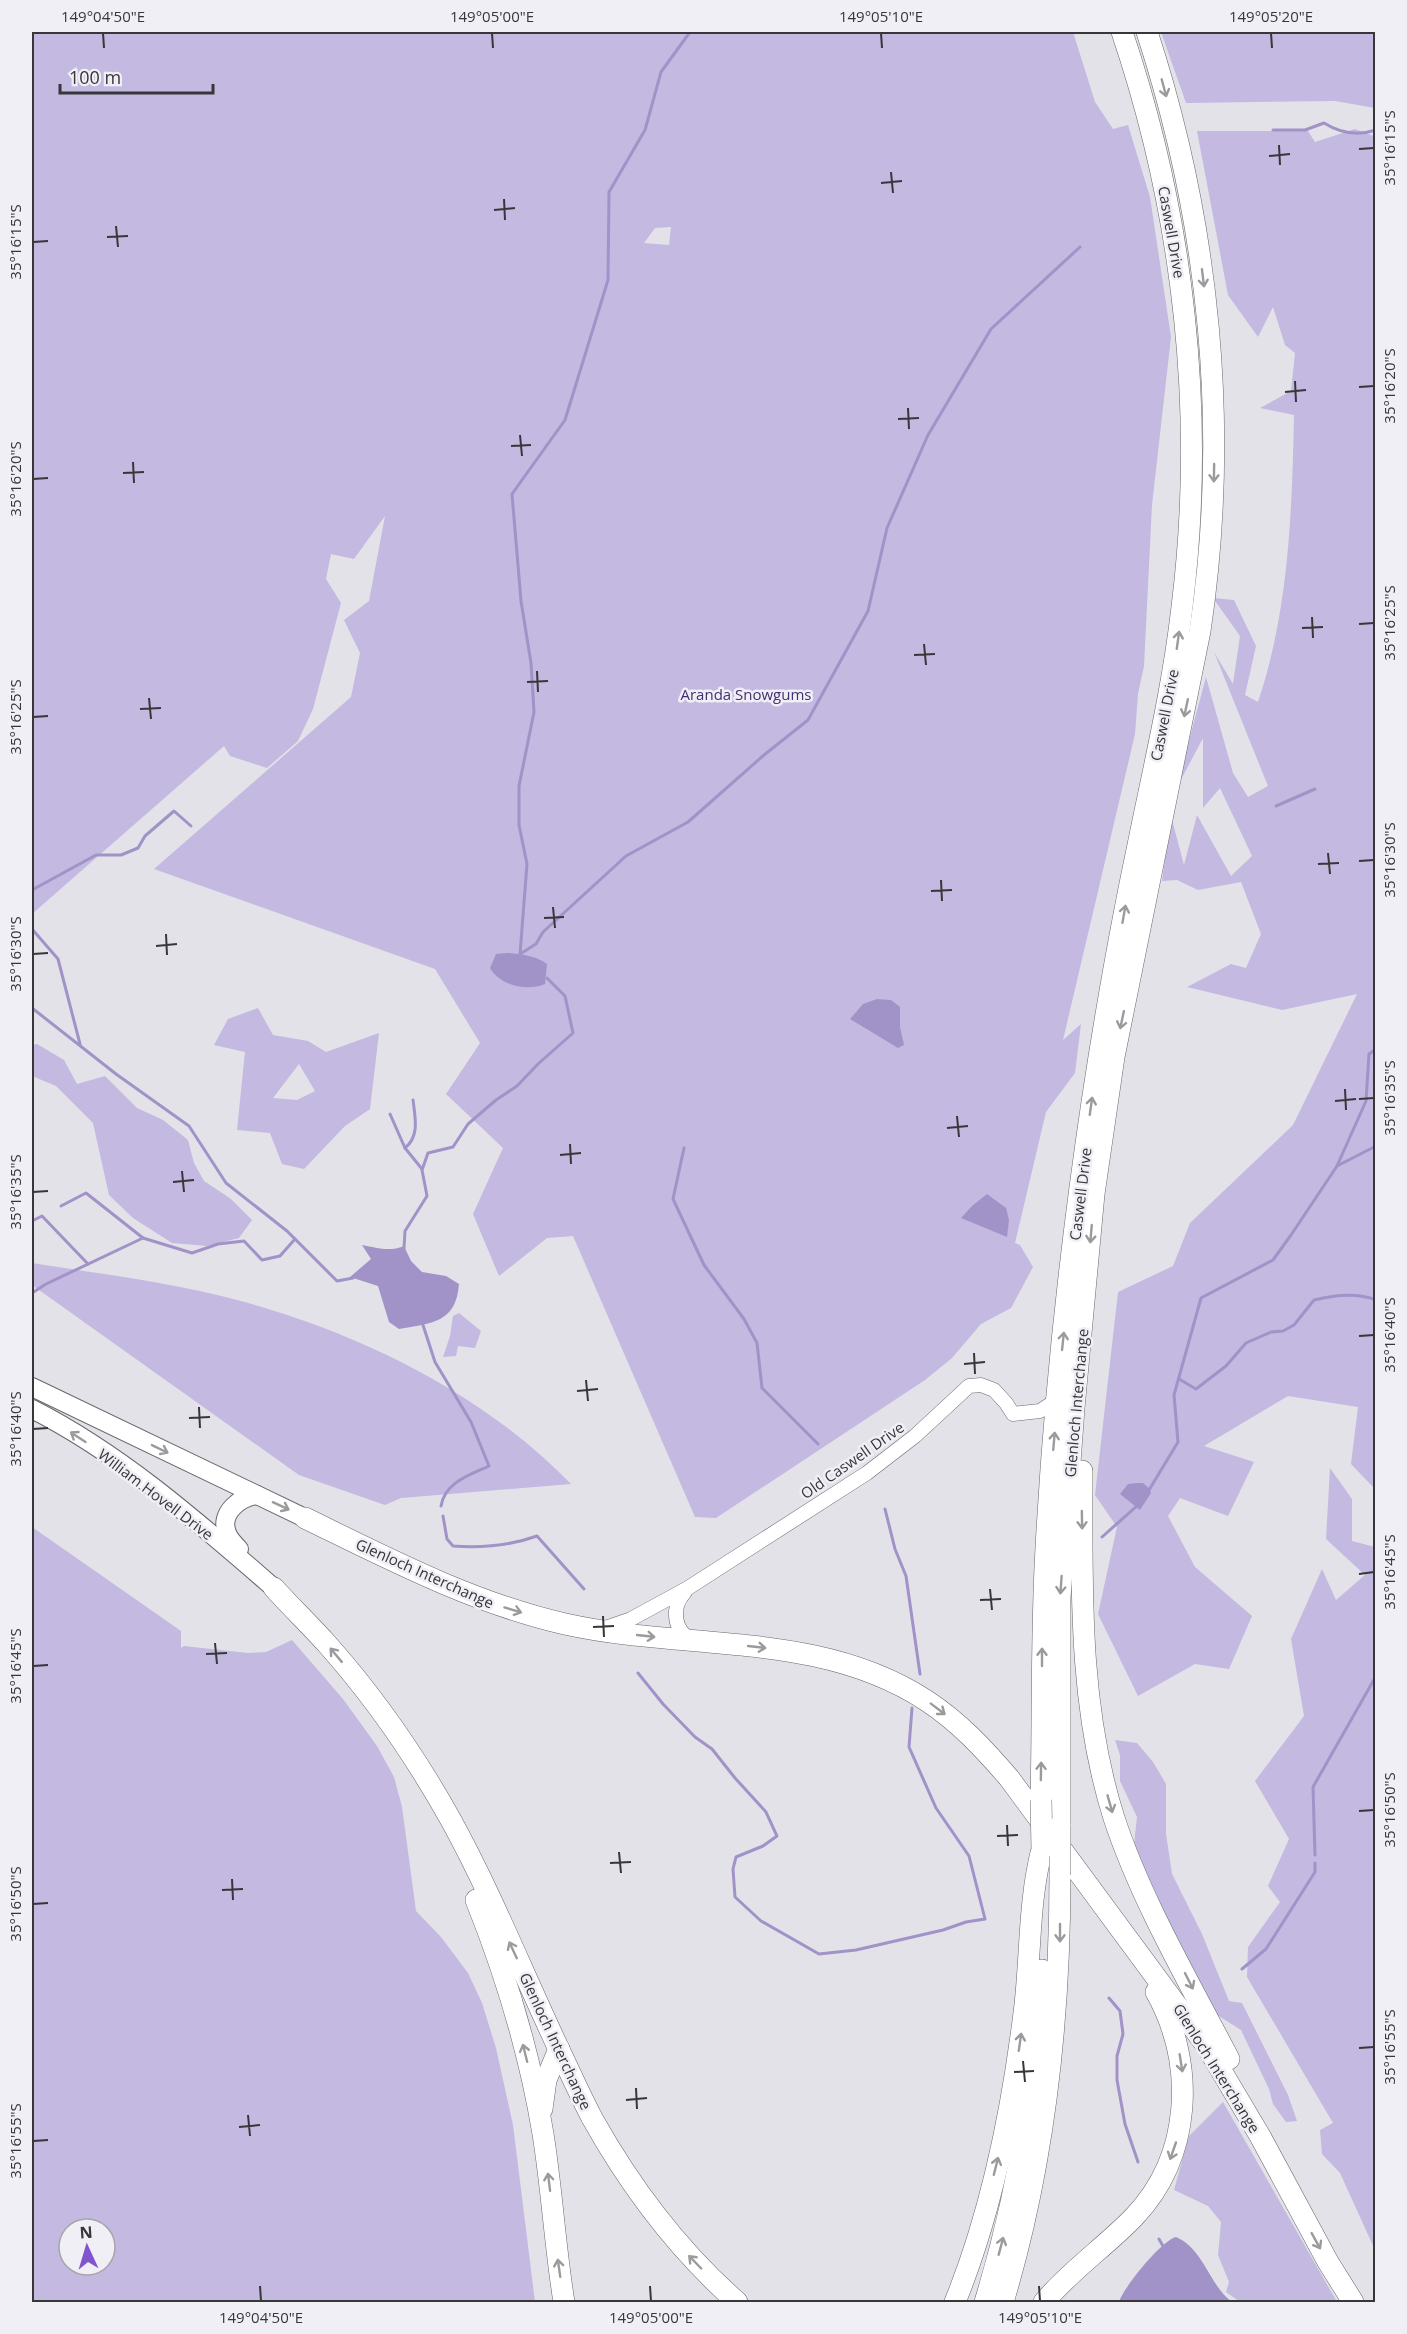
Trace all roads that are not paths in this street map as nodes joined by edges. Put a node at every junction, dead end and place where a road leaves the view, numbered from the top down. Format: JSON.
{"nodes":[{"id":1,"x":1122,"y":32,"type":"edge"},
{"id":2,"x":1147,"y":32,"type":"edge"},
{"id":3,"x":1134,"y":963,"type":"joint"},
{"id":4,"x":1088,"y":1273,"type":"junction"},
{"id":5,"x":32,"y":1387,"type":"edge"},
{"id":6,"x":1058,"y":1400,"type":"junction"},
{"id":7,"x":32,"y":1409,"type":"edge"},
{"id":8,"x":257,"y":1495,"type":"junction"},
{"id":9,"x":305,"y":1518,"type":"joint"},
{"id":10,"x":274,"y":1588,"type":"junction"},
{"id":11,"x":688,"y":1588,"type":"junction"},
{"id":12,"x":594,"y":1629,"type":"junction"},
{"id":13,"x":698,"y":1641,"type":"junction"},
{"id":14,"x":362,"y":1686,"type":"junction"},
{"id":15,"x":1042,"y":1849,"type":"junction"},
{"id":16,"x":1112,"y":1916,"type":"junction"},
{"id":17,"x":559,"y":2049,"type":"junction"},
{"id":18,"x":542,"y":2130,"type":"junction"},
{"id":19,"x":1288,"y":2189,"type":"junction"},
{"id":20,"x":564,"y":2302,"type":"edge"},
{"id":21,"x":737,"y":2302,"type":"edge"},
{"id":22,"x":956,"y":2302,"type":"edge"},
{"id":23,"x":985,"y":2302,"type":"edge"},
{"id":24,"x":1003,"y":2302,"type":"edge"},
{"id":25,"x":1044,"y":2302,"type":"edge"},
{"id":26,"x":1353,"y":2302,"type":"edge"}],
"edges":[{"from":6,"to":1,"type":"highway","name":"Caswell Drive","one_way":true},
{"from":2,"to":3,"type":"highway","name":"Caswell Drive","one_way":true},
{"from":3,"to":4,"type":"highway","name":"Glenloch Interchange","one_way":true},
{"from":4,"to":19,"type":"highway","one_way":true},
{"from":4,"to":24,"type":"highway","name":"Glenloch Interchange","one_way":true,"bridge":true},
{"from":5,"to":8,"type":"main road","name":"William Hovell Drive","one_way":true},
{"from":6,"to":11,"type":"street","name":"Old Caswell Drive"},
{"from":15,"to":6,"type":"highway","name":"Glenloch Interchange","one_way":true,"bridge":true},
{"from":10,"to":7,"type":"main road","name":"William Hovell Drive","one_way":true},
{"from":8,"to":9,"type":"main road","name":"Glenloch Interchange","one_way":true},
{"from":8,"to":10,"type":"main road"},
{"from":9,"to":12,"type":"highway","name":"Glenloch Interchange","one_way":true},
{"from":14,"to":10,"type":"highway","name":"Glenloch Interchange","one_way":true},
{"from":11,"to":12,"type":"street","name":"Old Caswell Drive"},
{"from":11,"to":13,"type":"street"},
{"from":12,"to":13,"type":"highway","name":"Glenloch Interchange","one_way":true},
{"from":13,"to":16,"type":"highway","name":"Glenloch Interchange","one_way":true},
{"from":17,"to":14,"type":"highway","name":"Glenloch Interchange","one_way":true},
{"from":18,"to":14,"type":"highway","one_way":true},
{"from":22,"to":15,"type":"highway","one_way":true},
{"from":23,"to":15,"type":"highway","name":"Glenloch Interchange","one_way":true},
{"from":16,"to":19,"type":"highway","name":"Glenloch Interchange"},
{"from":16,"to":25,"type":"highway","one_way":true},
{"from":17,"to":18,"type":"highway"},
{"from":21,"to":17,"type":"highway","name":"Glenloch Interchange","one_way":true},
{"from":20,"to":18,"type":"highway","one_way":true},
{"from":19,"to":26,"type":"highway","name":"Glenloch Interchange","one_way":true}]}
